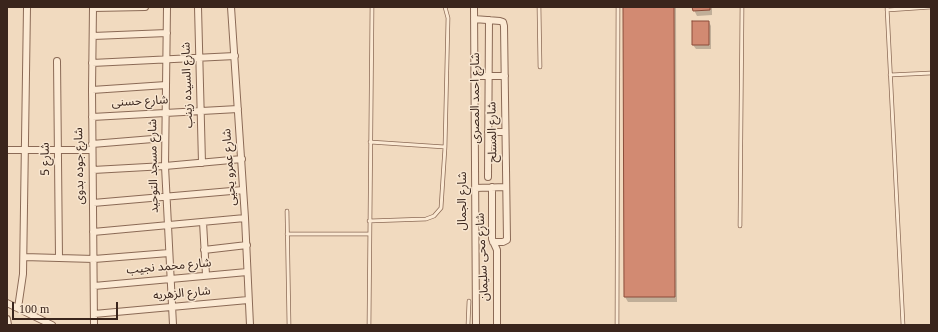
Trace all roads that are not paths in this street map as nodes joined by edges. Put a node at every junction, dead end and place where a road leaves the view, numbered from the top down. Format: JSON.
{"nodes":[{"id":1,"x":27,"y":7,"type":"edge"},
{"id":2,"x":145,"y":7,"type":"edge"},
{"id":3,"x":167,"y":7,"type":"edge"},
{"id":4,"x":198,"y":7,"type":"edge"},
{"id":5,"x":231,"y":7,"type":"edge"},
{"id":6,"x":372,"y":7,"type":"edge"},
{"id":7,"x":445,"y":7,"type":"edge"},
{"id":8,"x":474,"y":7,"type":"edge"},
{"id":9,"x":539,"y":7,"type":"edge"},
{"id":10,"x":618,"y":7,"type":"edge"},
{"id":11,"x":742,"y":7,"type":"edge"},
{"id":12,"x":931,"y":7,"type":"edge"},
{"id":13,"x":93,"y":8,"type":"edge"},
{"id":14,"x":887,"y":9,"type":"edge"},
{"id":15,"x":474,"y":19,"type":"junction"},
{"id":16,"x":488,"y":20,"type":"junction"},
{"id":17,"x":167,"y":33,"type":"junction"},
{"id":18,"x":93,"y":36,"type":"junction"},
{"id":19,"x":235,"y":56,"type":"junction"},
{"id":20,"x":200,"y":58,"type":"junction"},
{"id":21,"x":166,"y":59,"type":"junction"},
{"id":22,"x":56,"y":61,"type":"dead end"},
{"id":23,"x":92,"y":63,"type":"junction"},
{"id":24,"x":540,"y":67,"type":"dead end"},
{"id":25,"x":931,"y":73,"type":"edge"},
{"id":26,"x":890,"y":75,"type":"junction"},
{"id":27,"x":475,"y":76,"type":"junction"},
{"id":28,"x":488,"y":76,"type":"junction"},
{"id":29,"x":505,"y":76,"type":"junction"},
{"id":30,"x":166,"y":85,"type":"junction"},
{"id":31,"x":92,"y":90,"type":"junction"},
{"id":32,"x":475,"y":103,"type":"junction"},
{"id":33,"x":488,"y":104,"type":"junction"},
{"id":34,"x":238,"y":109,"type":"junction"},
{"id":35,"x":165,"y":112,"type":"junction"},
{"id":36,"x":201,"y":112,"type":"junction"},
{"id":37,"x":92,"y":117,"type":"junction"},
{"id":38,"x":488,"y":132,"type":"junction"},
{"id":39,"x":505,"y":132,"type":"junction"},
{"id":40,"x":165,"y":138,"type":"junction"},
{"id":41,"x":370,"y":142,"type":"junction"},
{"id":42,"x":92,"y":147,"type":"junction"},
{"id":43,"x":445,"y":147,"type":"junction"},
{"id":44,"x":7,"y":150,"type":"edge"},
{"id":45,"x":25,"y":150,"type":"junction"},
{"id":46,"x":58,"y":150,"type":"junction"},
{"id":47,"x":242,"y":159,"type":"junction"},
{"id":48,"x":202,"y":163,"type":"junction"},
{"id":49,"x":165,"y":166,"type":"junction"},
{"id":50,"x":92,"y":170,"type":"junction"},
{"id":51,"x":488,"y":177,"type":"dead end"},
{"id":52,"x":506,"y":187,"type":"junction"},
{"id":53,"x":475,"y":188,"type":"junction"},
{"id":54,"x":492,"y":188,"type":"junction"},
{"id":55,"x":243,"y":190,"type":"junction"},
{"id":56,"x":166,"y":198,"type":"junction"},
{"id":57,"x":93,"y":203,"type":"junction"},
{"id":58,"x":287,"y":211,"type":"dead end"},
{"id":59,"x":245,"y":218,"type":"junction"},
{"id":60,"x":369,"y":221,"type":"junction"},
{"id":61,"x":203,"y":222,"type":"junction"},
{"id":62,"x":167,"y":226,"type":"junction"},
{"id":63,"x":740,"y":226,"type":"dead end"},
{"id":64,"x":93,"y":232,"type":"junction"},
{"id":65,"x":287,"y":234,"type":"junction"},
{"id":66,"x":369,"y":234,"type":"junction"},
{"id":67,"x":493,"y":242,"type":"junction"},
{"id":68,"x":247,"y":245,"type":"junction"},
{"id":69,"x":204,"y":250,"type":"junction"},
{"id":70,"x":169,"y":253,"type":"junction"},
{"id":71,"x":24,"y":257,"type":"junction"},
{"id":72,"x":59,"y":258,"type":"junction"},
{"id":73,"x":94,"y":259,"type":"junction"},
{"id":74,"x":247,"y":272,"type":"junction"},
{"id":75,"x":206,"y":275,"type":"junction"},
{"id":76,"x":171,"y":279,"type":"junction"},
{"id":77,"x":94,"y":286,"type":"junction"},
{"id":78,"x":248,"y":300,"type":"junction"},
{"id":79,"x":469,"y":301,"type":"dead end"},
{"id":80,"x":7,"y":304,"type":"edge"},
{"id":81,"x":172,"y":307,"type":"junction"},
{"id":82,"x":18,"y":308,"type":"junction"},
{"id":83,"x":94,"y":314,"type":"junction"},
{"id":84,"x":7,"y":319,"type":"edge"},
{"id":85,"x":8,"y":325,"type":"edge"},
{"id":86,"x":52,"y":325,"type":"edge"},
{"id":87,"x":94,"y":325,"type":"edge"},
{"id":88,"x":173,"y":325,"type":"edge"},
{"id":89,"x":250,"y":325,"type":"edge"},
{"id":90,"x":289,"y":325,"type":"edge"},
{"id":91,"x":369,"y":325,"type":"edge"},
{"id":92,"x":468,"y":325,"type":"edge"},
{"id":93,"x":476,"y":325,"type":"edge"},
{"id":94,"x":497,"y":325,"type":"edge"},
{"id":95,"x":617,"y":325,"type":"edge"},
{"id":96,"x":903,"y":325,"type":"edge"}],
"edges":[{"from":1,"to":45,"type":"street"},
{"from":2,"to":13,"type":"street"},
{"from":3,"to":17,"type":"street","name":"شارع مسجد التوحيد"},
{"from":4,"to":20,"type":"street","name":"شارع السيده زينب"},
{"from":5,"to":19,"type":"street","name":"شارع عمرو يحيى"},
{"from":6,"to":41,"type":"lane"},
{"from":7,"to":43,"type":"lane"},
{"from":8,"to":15,"type":"street","name":"شارع الجمال"},
{"from":9,"to":24,"type":"lane"},
{"from":10,"to":95,"type":"lane"},
{"from":11,"to":63,"type":"lane"},
{"from":12,"to":14,"type":"lane"},
{"from":13,"to":18,"type":"street","name":"شارع جوده بدوى"},
{"from":14,"to":26,"type":"lane"},
{"from":15,"to":16,"type":"street"},
{"from":15,"to":27,"type":"street","name":"شارع الجمال"},
{"from":16,"to":28,"type":"street","name":"شارع احمد المصرى"},
{"from":16,"to":29,"type":"street","name":"شارع المسلح"},
{"from":17,"to":18,"type":"street"},
{"from":17,"to":21,"type":"street","name":"شارع مسجد التوحيد"},
{"from":18,"to":23,"type":"street","name":"شارع جوده بدوى"},
{"from":19,"to":20,"type":"street"},
{"from":19,"to":34,"type":"street","name":"شارع عمرو يحيى"},
{"from":20,"to":21,"type":"street"},
{"from":20,"to":36,"type":"street","name":"شارع السيده زينب"},
{"from":21,"to":23,"type":"street"},
{"from":21,"to":30,"type":"street","name":"شارع مسجد التوحيد"},
{"from":22,"to":46,"type":"street","name":"شارع 5"},
{"from":23,"to":31,"type":"street","name":"شارع جوده بدوى"},
{"from":25,"to":26,"type":"lane"},
{"from":26,"to":96,"type":"lane"},
{"from":27,"to":28,"type":"street"},
{"from":27,"to":32,"type":"street","name":"شارع الجمال"},
{"from":28,"to":29,"type":"street"},
{"from":28,"to":33,"type":"street","name":"شارع احمد المصرى"},
{"from":29,"to":39,"type":"street","name":"شارع المسلح"},
{"from":30,"to":31,"type":"street"},
{"from":30,"to":35,"type":"street","name":"شارع مسجد التوحيد"},
{"from":31,"to":37,"type":"street","name":"شارع جوده بدوى"},
{"from":32,"to":33,"type":"street"},
{"from":32,"to":53,"type":"street","name":"شارع الجمال"},
{"from":33,"to":38,"type":"street","name":"شارع احمد المصرى"},
{"from":34,"to":36,"type":"street","name":"شارع حسنى"},
{"from":34,"to":47,"type":"street","name":"شارع عمرو يحيى"},
{"from":35,"to":36,"type":"street","name":"شارع حسنى"},
{"from":35,"to":37,"type":"street","name":"شارع حسنى"},
{"from":35,"to":40,"type":"street","name":"شارع مسجد التوحيد"},
{"from":36,"to":48,"type":"street","name":"شارع السيده زينب"},
{"from":37,"to":42,"type":"street","name":"شارع جوده بدوى"},
{"from":38,"to":39,"type":"street"},
{"from":38,"to":51,"type":"street","name":"شارع احمد المصرى"},
{"from":39,"to":52,"type":"street","name":"شارع المسلح"},
{"from":40,"to":42,"type":"street"},
{"from":40,"to":49,"type":"street","name":"شارع مسجد التوحيد"},
{"from":41,"to":43,"type":"lane"},
{"from":41,"to":60,"type":"lane"},
{"from":42,"to":46,"type":"street"},
{"from":42,"to":50,"type":"street","name":"شارع جوده بدوى"},
{"from":43,"to":60,"type":"lane"},
{"from":44,"to":45,"type":"street"},
{"from":45,"to":46,"type":"street"},
{"from":45,"to":71,"type":"street"},
{"from":46,"to":72,"type":"street","name":"شارع 5"},
{"from":47,"to":48,"type":"street"},
{"from":47,"to":55,"type":"street","name":"شارع عمرو يحيى"},
{"from":48,"to":49,"type":"street"},
{"from":49,"to":50,"type":"street"},
{"from":49,"to":56,"type":"street","name":"شارع مسجد التوحيد"},
{"from":50,"to":57,"type":"street","name":"شارع جوده بدوى"},
{"from":52,"to":54,"type":"street"},
{"from":52,"to":67,"type":"street","name":"شارع المسلح"},
{"from":53,"to":54,"type":"street"},
{"from":53,"to":93,"type":"street","name":"شارع الجمال"},
{"from":54,"to":67,"type":"street","name":"شارع محى سليمان"},
{"from":55,"to":56,"type":"street"},
{"from":55,"to":59,"type":"street","name":"شارع عمرو يحيى"},
{"from":56,"to":57,"type":"street"},
{"from":56,"to":62,"type":"street","name":"شارع مسجد التوحيد"},
{"from":57,"to":64,"type":"street","name":"شارع جوده بدوى"},
{"from":58,"to":65,"type":"lane"},
{"from":59,"to":61,"type":"street"},
{"from":59,"to":68,"type":"street","name":"شارع عمرو يحيى"},
{"from":60,"to":66,"type":"lane"},
{"from":61,"to":62,"type":"street"},
{"from":61,"to":69,"type":"street"},
{"from":62,"to":64,"type":"street"},
{"from":62,"to":70,"type":"street","name":"شارع مسجد التوحيد"},
{"from":64,"to":73,"type":"street","name":"شارع جوده بدوى"},
{"from":65,"to":66,"type":"lane"},
{"from":65,"to":90,"type":"lane"},
{"from":66,"to":91,"type":"lane"},
{"from":67,"to":94,"type":"street","name":"شارع محى سليمان"},
{"from":68,"to":69,"type":"street"},
{"from":68,"to":74,"type":"street","name":"شارع عمرو يحيى"},
{"from":69,"to":75,"type":"street"},
{"from":70,"to":73,"type":"street"},
{"from":70,"to":76,"type":"street","name":"شارع مسجد التوحيد"},
{"from":71,"to":72,"type":"street"},
{"from":71,"to":82,"type":"street"},
{"from":72,"to":73,"type":"street"},
{"from":73,"to":77,"type":"street","name":"شارع جوده بدوى"},
{"from":74,"to":75,"type":"street","name":"شارع محمد نجيب"},
{"from":74,"to":78,"type":"street","name":"شارع عمرو يحيى"},
{"from":75,"to":76,"type":"street","name":"شارع محمد نجيب"},
{"from":76,"to":77,"type":"street","name":"شارع محمد نجيب"},
{"from":76,"to":81,"type":"street","name":"شارع مسجد التوحيد"},
{"from":77,"to":83,"type":"street","name":"شارع جوده بدوى"},
{"from":78,"to":81,"type":"street","name":"شارع الزهريه"},
{"from":78,"to":89,"type":"street","name":"شارع عمرو يحيى"},
{"from":79,"to":92,"type":"lane"},
{"from":80,"to":82,"type":"street"},
{"from":81,"to":83,"type":"street","name":"شارع الزهريه"},
{"from":81,"to":88,"type":"street","name":"شارع مسجد التوحيد"},
{"from":82,"to":86,"type":"street"},
{"from":83,"to":87,"type":"street","name":"شارع جوده بدوى"},
{"from":84,"to":85,"type":"street"}]}
